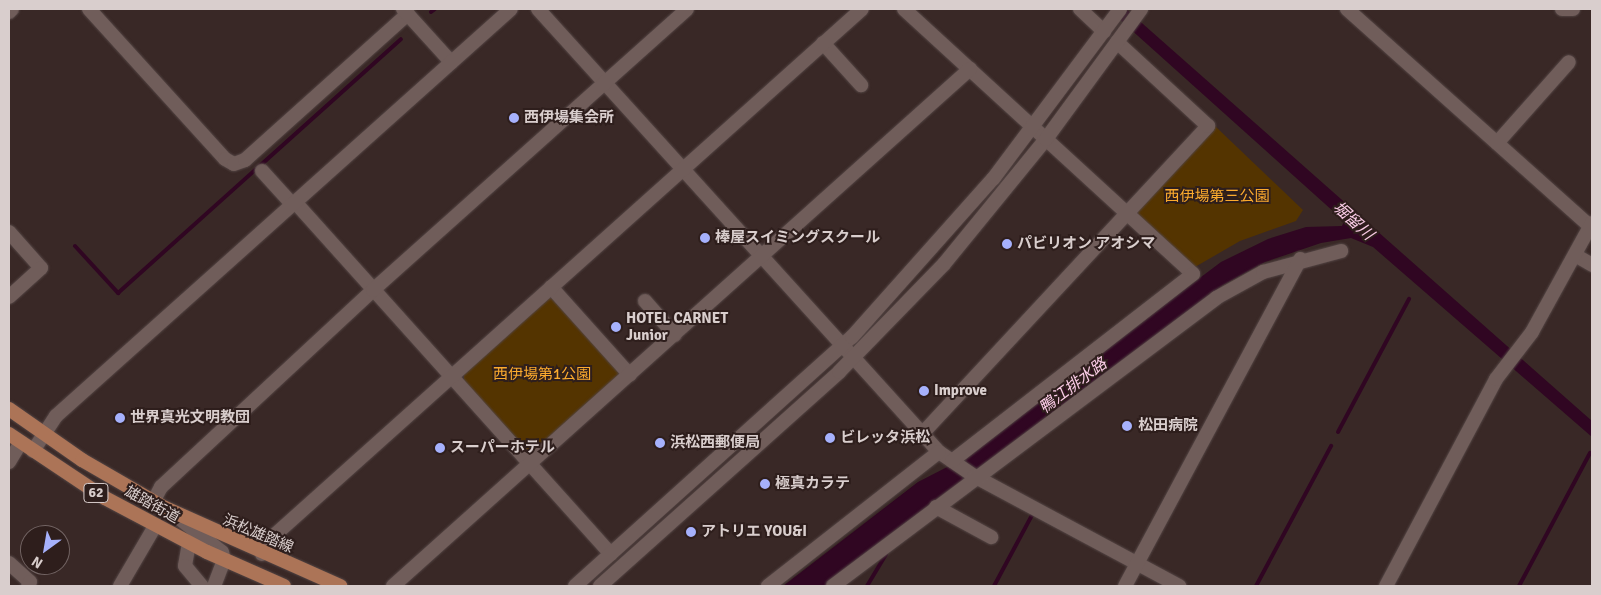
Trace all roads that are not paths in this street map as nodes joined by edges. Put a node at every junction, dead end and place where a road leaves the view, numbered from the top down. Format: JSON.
{"nodes":[{"id":1,"x":12,"y":9,"type":"edge"},
{"id":2,"x":89,"y":9,"type":"edge"},
{"id":3,"x":511,"y":9,"type":"edge"},
{"id":4,"x":538,"y":9,"type":"edge"},
{"id":5,"x":687,"y":9,"type":"edge"},
{"id":6,"x":862,"y":9,"type":"edge"},
{"id":7,"x":904,"y":9,"type":"edge"},
{"id":8,"x":1080,"y":9,"type":"edge"},
{"id":9,"x":1120,"y":9,"type":"edge"},
{"id":10,"x":1347,"y":9,"type":"edge"},
{"id":11,"x":1562,"y":9,"type":"edge"},
{"id":12,"x":1573,"y":9,"type":"edge"},
{"id":13,"x":1140,"y":10,"type":"edge"},
{"id":14,"x":405,"y":11,"type":"edge"},
{"id":15,"x":9,"y":12,"type":"edge"},
{"id":16,"x":1108,"y":26,"type":"junction"},
{"id":17,"x":1120,"y":38,"type":"junction"},
{"id":18,"x":824,"y":43,"type":"junction"},
{"id":19,"x":451,"y":62,"type":"junction"},
{"id":20,"x":1569,"y":62,"type":"dead end"},
{"id":21,"x":970,"y":69,"type":"junction"},
{"id":22,"x":605,"y":83,"type":"junction"},
{"id":23,"x":861,"y":85,"type":"dead end"},
{"id":24,"x":1034,"y":128,"type":"junction"},
{"id":25,"x":1046,"y":139,"type":"junction"},
{"id":26,"x":1497,"y":143,"type":"junction"},
{"id":27,"x":683,"y":169,"type":"junction"},
{"id":28,"x":262,"y":171,"type":"dead end"},
{"id":29,"x":294,"y":203,"type":"junction"},
{"id":30,"x":1127,"y":213,"type":"junction"},
{"id":31,"x":1592,"y":226,"type":"edge"},
{"id":32,"x":9,"y":232,"type":"edge"},
{"id":33,"x":1341,"y":251,"type":"dead end"},
{"id":34,"x":1575,"y":255,"type":"junction"},
{"id":35,"x":761,"y":257,"type":"junction"},
{"id":36,"x":1300,"y":259,"type":"junction"},
{"id":37,"x":1592,"y":264,"type":"edge"},
{"id":38,"x":551,"y":287,"type":"junction"},
{"id":39,"x":373,"y":290,"type":"junction"},
{"id":40,"x":9,"y":297,"type":"edge"},
{"id":41,"x":645,"y":302,"type":"dead end"},
{"id":42,"x":674,"y":334,"type":"junction"},
{"id":43,"x":842,"y":347,"type":"junction"},
{"id":44,"x":853,"y":359,"type":"junction"},
{"id":45,"x":630,"y":375,"type":"junction"},
{"id":46,"x":451,"y":376,"type":"junction"},
{"id":47,"x":9,"y":409,"type":"edge"},
{"id":48,"x":9,"y":434,"type":"edge"},
{"id":49,"x":44,"y":434,"type":"junction"},
{"id":50,"x":921,"y":435,"type":"junction"},
{"id":51,"x":21,"y":442,"type":"junction"},
{"id":52,"x":33,"y":451,"type":"junction"},
{"id":53,"x":939,"y":452,"type":"junction"},
{"id":54,"x":952,"y":461,"type":"junction"},
{"id":55,"x":9,"y":462,"type":"edge"},
{"id":56,"x":530,"y":464,"type":"junction"},
{"id":57,"x":975,"y":476,"type":"junction"},
{"id":58,"x":159,"y":505,"type":"junction"},
{"id":59,"x":936,"y":507,"type":"junction"},
{"id":60,"x":156,"y":526,"type":"junction"},
{"id":61,"x":991,"y":536,"type":"dead end"},
{"id":62,"x":189,"y":543,"type":"junction"},
{"id":63,"x":262,"y":554,"type":"junction"},
{"id":64,"x":611,"y":554,"type":"junction"},
{"id":65,"x":224,"y":560,"type":"junction"},
{"id":66,"x":9,"y":563,"type":"edge"},
{"id":67,"x":1137,"y":564,"type":"junction"},
{"id":68,"x":28,"y":586,"type":"edge"},
{"id":69,"x":120,"y":586,"type":"edge"},
{"id":70,"x":202,"y":586,"type":"edge"},
{"id":71,"x":214,"y":586,"type":"edge"},
{"id":72,"x":284,"y":586,"type":"edge"},
{"id":73,"x":340,"y":586,"type":"edge"},
{"id":74,"x":393,"y":586,"type":"edge"},
{"id":75,"x":575,"y":586,"type":"edge"},
{"id":76,"x":600,"y":586,"type":"edge"},
{"id":77,"x":768,"y":586,"type":"edge"},
{"id":78,"x":833,"y":586,"type":"edge"},
{"id":79,"x":1125,"y":586,"type":"edge"},
{"id":80,"x":1179,"y":586,"type":"edge"},
{"id":81,"x":1386,"y":586,"type":"edge"}],
"edges":[{"from":1,"to":15,"type":"street"},
{"from":2,"to":14,"type":"street"},
{"from":3,"to":19,"type":"street"},
{"from":4,"to":22,"type":"street"},
{"from":5,"to":22,"type":"street"},
{"from":6,"to":18,"type":"street"},
{"from":7,"to":21,"type":"street"},
{"from":8,"to":16,"type":"street"},
{"from":9,"to":16,"type":"street"},
{"from":10,"to":26,"type":"street"},
{"from":11,"to":12,"type":"street"},
{"from":13,"to":17,"type":"street"},
{"from":14,"to":19,"type":"street"},
{"from":16,"to":24,"type":"street"},
{"from":17,"to":25,"type":"street"},
{"from":17,"to":30,"type":"street"},
{"from":18,"to":23,"type":"street"},
{"from":18,"to":27,"type":"street"},
{"from":19,"to":29,"type":"street"},
{"from":20,"to":26,"type":"street"},
{"from":21,"to":24,"type":"street"},
{"from":21,"to":35,"type":"street"},
{"from":22,"to":27,"type":"street"},
{"from":22,"to":39,"type":"street"},
{"from":24,"to":25,"type":"street"},
{"from":24,"to":43,"type":"street"},
{"from":25,"to":30,"type":"street"},
{"from":25,"to":44,"type":"street"},
{"from":26,"to":31,"type":"street"},
{"from":27,"to":35,"type":"street"},
{"from":27,"to":38,"type":"street"},
{"from":28,"to":29,"type":"street"},
{"from":29,"to":39,"type":"street"},
{"from":29,"to":49,"type":"street"},
{"from":30,"to":50,"type":"street"},
{"from":30,"to":54,"type":"street"},
{"from":31,"to":34,"type":"street"},
{"from":32,"to":40,"type":"street"},
{"from":33,"to":36,"type":"street"},
{"from":34,"to":37,"type":"street"},
{"from":34,"to":81,"type":"street"},
{"from":35,"to":42,"type":"street"},
{"from":35,"to":43,"type":"street"},
{"from":36,"to":57,"type":"street"},
{"from":36,"to":67,"type":"street"},
{"from":38,"to":45,"type":"street"},
{"from":38,"to":46,"type":"street"},
{"from":39,"to":46,"type":"street"},
{"from":39,"to":58,"type":"street"},
{"from":41,"to":42,"type":"street"},
{"from":42,"to":45,"type":"street"},
{"from":43,"to":44,"type":"street"},
{"from":43,"to":64,"type":"street"},
{"from":44,"to":50,"type":"street"},
{"from":44,"to":76,"type":"street"},
{"from":45,"to":56,"type":"street"},
{"from":46,"to":56,"type":"street"},
{"from":46,"to":63,"type":"street"},
{"from":47,"to":49,"type":"main road","name":"雄踏街道","number":"62"},
{"from":48,"to":51,"type":"main road","name":"雄踏街道","number":"62"},
{"from":49,"to":52,"type":"street"},
{"from":49,"to":58,"type":"main road","name":"雄踏街道","number":"62"},
{"from":50,"to":53,"type":"street"},
{"from":51,"to":52,"type":"main road","name":"雄踏街道","number":"62"},
{"from":51,"to":55,"type":"street"},
{"from":52,"to":60,"type":"main road","name":"雄踏街道","number":"62"},
{"from":53,"to":54,"type":"street"},
{"from":53,"to":77,"type":"street"},
{"from":54,"to":57,"type":"street"},
{"from":56,"to":64,"type":"street"},
{"from":56,"to":74,"type":"street"},
{"from":57,"to":59,"type":"street"},
{"from":57,"to":67,"type":"street"},
{"from":58,"to":63,"type":"main road","name":"浜松雄踏線","number":"62"},
{"from":58,"to":65,"type":"street"},
{"from":59,"to":61,"type":"street"},
{"from":59,"to":78,"type":"street"},
{"from":60,"to":62,"type":"main road","name":"雄踏街道","number":"62"},
{"from":60,"to":69,"type":"street"},
{"from":62,"to":65,"type":"main road","number":"62"},
{"from":62,"to":70,"type":"street","name":"雄踏街道"},
{"from":63,"to":73,"type":"main road","name":"浜松雄踏線","number":"62"},
{"from":64,"to":75,"type":"street"},
{"from":65,"to":71,"type":"street"},
{"from":65,"to":72,"type":"main road","number":"62"},
{"from":66,"to":68,"type":"street"},
{"from":67,"to":79,"type":"street"},
{"from":67,"to":80,"type":"street"}]}
